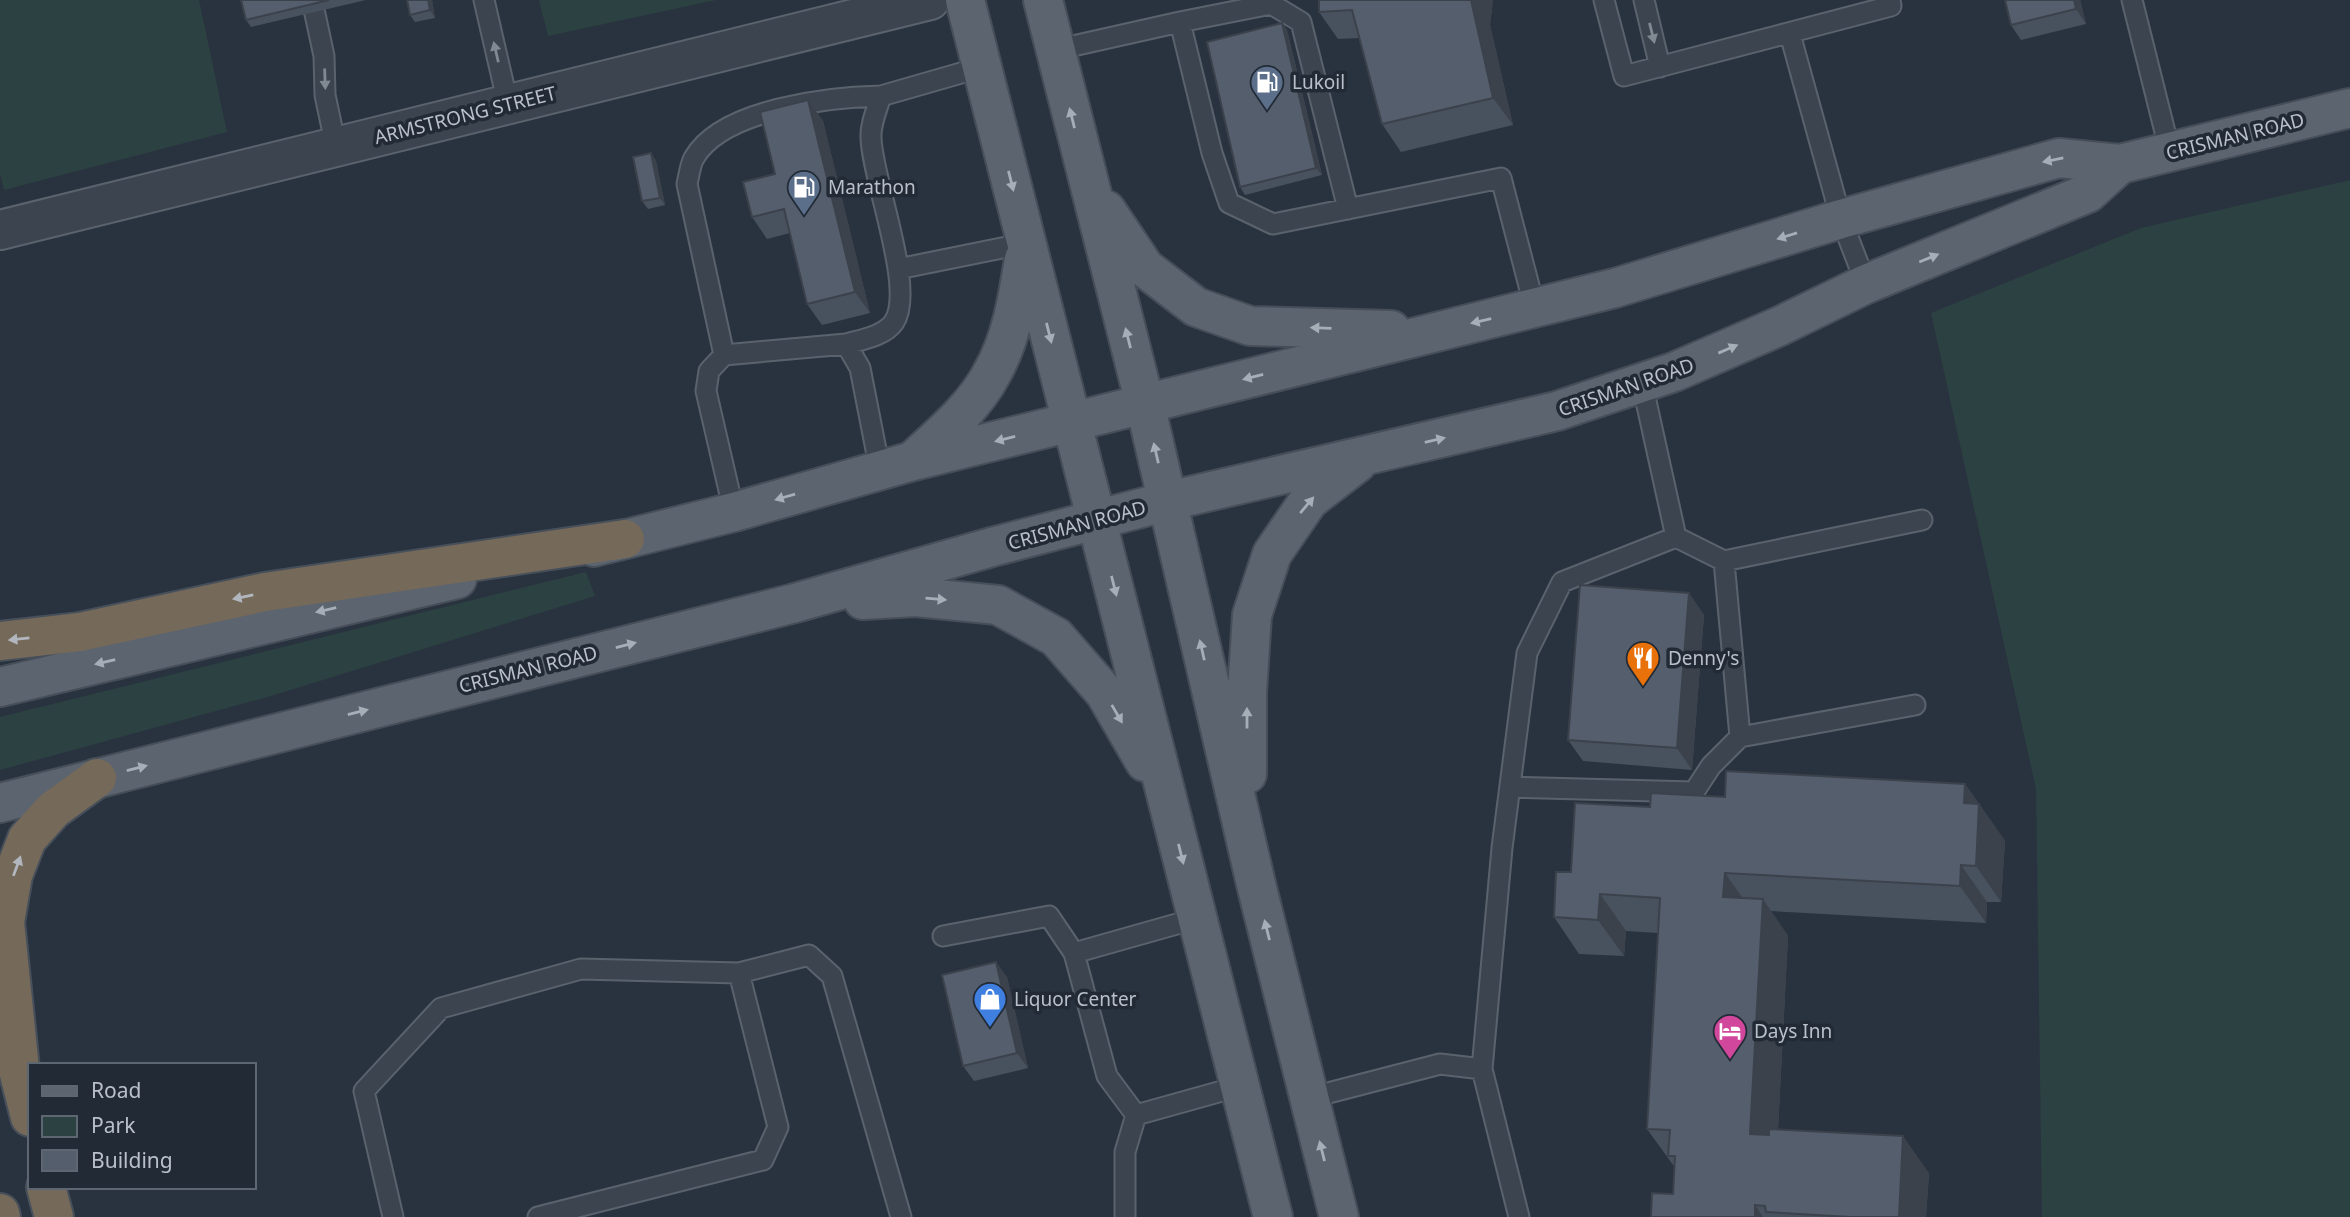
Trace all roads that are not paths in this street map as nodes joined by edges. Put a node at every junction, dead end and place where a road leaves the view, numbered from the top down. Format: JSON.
{"nodes":[{"id":1,"x":312,"y":0,"type":"edge"},
{"id":2,"x":484,"y":0,"type":"edge"},
{"id":3,"x":930,"y":0,"type":"edge"},
{"id":4,"x":965,"y":0,"type":"edge"},
{"id":5,"x":1043,"y":0,"type":"edge"},
{"id":6,"x":1604,"y":0,"type":"edge"},
{"id":7,"x":1644,"y":0,"type":"edge"},
{"id":8,"x":1889,"y":0,"type":"edge"},
{"id":9,"x":2132,"y":0,"type":"edge"},
{"id":10,"x":1853,"y":8,"type":"edge"},
{"id":11,"x":836,"y":12,"type":"edge"},
{"id":12,"x":1180,"y":22,"type":"junction"},
{"id":13,"x":1790,"y":34,"type":"junction"},
{"id":14,"x":1055,"y":50,"type":"junction"},
{"id":15,"x":982,"y":67,"type":"junction"},
{"id":16,"x":1660,"y":67,"type":"junction"},
{"id":17,"x":881,"y":96,"type":"junction"},
{"id":18,"x":508,"y":104,"type":"junction"},
{"id":19,"x":2350,"y":108,"type":"edge"},
{"id":20,"x":336,"y":147,"type":"junction"},
{"id":21,"x":2170,"y":152,"type":"junction"},
{"id":22,"x":2120,"y":164,"type":"junction"},
{"id":23,"x":1090,"y":188,"type":"junction"},
{"id":24,"x":1348,"y":209,"type":"junction"},
{"id":25,"x":1840,"y":219,"type":"junction"},
{"id":26,"x":0,"y":230,"type":"edge"},
{"id":27,"x":1027,"y":243,"type":"junction"},
{"id":28,"x":898,"y":269,"type":"junction"},
{"id":29,"x":1866,"y":284,"type":"junction"},
{"id":30,"x":1535,"y":309,"type":"junction"},
{"id":31,"x":1438,"y":331,"type":"junction"},
{"id":32,"x":846,"y":345,"type":"junction"},
{"id":33,"x":724,"y":355,"type":"junction"},
{"id":34,"x":1642,"y":383,"type":"junction"},
{"id":35,"x":1145,"y":404,"type":"junction"},
{"id":36,"x":1071,"y":423,"type":"junction"},
{"id":37,"x":1368,"y":455,"type":"junction"},
{"id":38,"x":897,"y":465,"type":"junction"},
{"id":39,"x":1168,"y":501,"type":"junction"},
{"id":40,"x":734,"y":512,"type":"junction"},
{"id":41,"x":1097,"y":519,"type":"junction"},
{"id":42,"x":1922,"y":520,"type":"dead end"},
{"id":43,"x":1676,"y":537,"type":"junction"},
{"id":44,"x":625,"y":539,"type":"junction"},
{"id":45,"x":1724,"y":561,"type":"junction"},
{"id":46,"x":794,"y":603,"type":"junction"},
{"id":47,"x":0,"y":641,"type":"edge"},
{"id":48,"x":0,"y":687,"type":"edge"},
{"id":49,"x":1915,"y":705,"type":"dead end"},
{"id":50,"x":1740,"y":737,"type":"junction"},
{"id":51,"x":97,"y":778,"type":"junction"},
{"id":52,"x":1510,"y":787,"type":"junction"},
{"id":53,"x":0,"y":803,"type":"edge"},
{"id":54,"x":1169,"y":805,"type":"junction"},
{"id":55,"x":1256,"y":884,"type":"junction"},
{"id":56,"x":1198,"y":918,"type":"junction"},
{"id":57,"x":943,"y":936,"type":"dead end"},
{"id":58,"x":1074,"y":953,"type":"junction"},
{"id":59,"x":739,"y":973,"type":"junction"},
{"id":60,"x":0,"y":1005,"type":"edge"},
{"id":61,"x":1482,"y":1069,"type":"junction"},
{"id":62,"x":21,"y":1079,"type":"junction"},
{"id":63,"x":1240,"y":1086,"type":"junction"},
{"id":64,"x":1309,"y":1098,"type":"junction"},
{"id":65,"x":28,"y":1109,"type":"edge"},
{"id":66,"x":1136,"y":1115,"type":"junction"},
{"id":67,"x":47,"y":1189,"type":"edge"},
{"id":68,"x":54,"y":1217,"type":"edge"},
{"id":69,"x":393,"y":1217,"type":"edge"},
{"id":70,"x":538,"y":1217,"type":"edge"},
{"id":71,"x":901,"y":1217,"type":"edge"},
{"id":72,"x":1125,"y":1217,"type":"edge"},
{"id":73,"x":1273,"y":1217,"type":"edge"},
{"id":74,"x":1339,"y":1217,"type":"edge"},
{"id":75,"x":1519,"y":1217,"type":"edge"}],
"edges":[{"from":1,"to":20,"type":"lane","one_way":true},
{"from":18,"to":2,"type":"lane","one_way":true},
{"from":3,"to":11,"type":"street","name":"ARMSTRONG STREET"},
{"from":4,"to":15,"type":"main road"},
{"from":5,"to":14,"type":"main road"},
{"from":6,"to":16,"type":"lane"},
{"from":7,"to":16,"type":"lane","one_way":true},
{"from":8,"to":10,"type":"lane"},
{"from":9,"to":21,"type":"lane"},
{"from":10,"to":13,"type":"lane"},
{"from":11,"to":18,"type":"street","name":"ARMSTRONG STREET"},
{"from":12,"to":14,"type":"lane"},
{"from":12,"to":24,"type":"lane"},
{"from":12,"to":24,"type":"lane"},
{"from":13,"to":16,"type":"lane"},
{"from":13,"to":25,"type":"lane"},
{"from":23,"to":14,"type":"main road","one_way":true},
{"from":15,"to":17,"type":"lane"},
{"from":15,"to":27,"type":"main road","one_way":true},
{"from":17,"to":28,"type":"lane"},
{"from":17,"to":33,"type":"lane"},
{"from":18,"to":20,"type":"street","name":"ARMSTRONG STREET"},
{"from":19,"to":21,"type":"main road","name":"CRISMAN ROAD"},
{"from":20,"to":26,"type":"street","name":"ARMSTRONG STREET"},
{"from":21,"to":22,"type":"main road","name":"CRISMAN ROAD"},
{"from":22,"to":25,"type":"main road","name":"CRISMAN ROAD","one_way":true},
{"from":29,"to":22,"type":"main road","name":"CRISMAN ROAD","one_way":true},
{"from":31,"to":23,"type":"main road","one_way":true},
{"from":35,"to":23,"type":"main road","one_way":true},
{"from":24,"to":30,"type":"lane"},
{"from":25,"to":29,"type":"lane"},
{"from":25,"to":30,"type":"main road","name":"CRISMAN ROAD","one_way":true},
{"from":27,"to":28,"type":"lane"},
{"from":27,"to":36,"type":"main road","one_way":true},
{"from":27,"to":38,"type":"main road"},
{"from":28,"to":32,"type":"lane"},
{"from":34,"to":29,"type":"main road","name":"CRISMAN ROAD","one_way":true},
{"from":30,"to":31,"type":"main road","name":"CRISMAN ROAD","one_way":true},
{"from":31,"to":35,"type":"main road","name":"CRISMAN ROAD","one_way":true},
{"from":32,"to":33,"type":"lane"},
{"from":32,"to":38,"type":"lane"},
{"from":33,"to":40,"type":"lane"},
{"from":37,"to":34,"type":"main road","name":"CRISMAN ROAD","one_way":true},
{"from":34,"to":43,"type":"lane"},
{"from":35,"to":36,"type":"main road","name":"CRISMAN ROAD"},
{"from":39,"to":35,"type":"main road","one_way":true},
{"from":36,"to":38,"type":"main road","name":"CRISMAN ROAD","one_way":true},
{"from":36,"to":41,"type":"main road"},
{"from":37,"to":39,"type":"main road","name":"CRISMAN ROAD"},
{"from":55,"to":37,"type":"main road","one_way":true},
{"from":38,"to":40,"type":"main road","name":"CRISMAN ROAD","one_way":true},
{"from":39,"to":41,"type":"main road","name":"CRISMAN ROAD"},
{"from":55,"to":39,"type":"main road","one_way":true},
{"from":40,"to":44,"type":"main road","name":"CRISMAN ROAD"},
{"from":41,"to":46,"type":"main road","name":"CRISMAN ROAD"},
{"from":41,"to":54,"type":"main road","one_way":true},
{"from":42,"to":45,"type":"lane"},
{"from":43,"to":45,"type":"lane"},
{"from":43,"to":52,"type":"lane"},
{"from":44,"to":47,"type":"highway","one_way":true},
{"from":44,"to":48,"type":"main road","name":"CRISMAN ROAD","one_way":true},
{"from":45,"to":50,"type":"lane"},
{"from":51,"to":46,"type":"main road","name":"CRISMAN ROAD","one_way":true},
{"from":46,"to":54,"type":"main road","one_way":true},
{"from":49,"to":50,"type":"lane"},
{"from":50,"to":52,"type":"lane"},
{"from":51,"to":53,"type":"main road","name":"CRISMAN ROAD"},
{"from":62,"to":51,"type":"highway","one_way":true},
{"from":52,"to":61,"type":"lane"},
{"from":54,"to":56,"type":"main road","one_way":true},
{"from":64,"to":55,"type":"main road","one_way":true},
{"from":56,"to":58,"type":"lane"},
{"from":56,"to":63,"type":"main road"},
{"from":57,"to":58,"type":"lane"},
{"from":58,"to":66,"type":"lane"},
{"from":59,"to":69,"type":"lane"},
{"from":59,"to":70,"type":"lane"},
{"from":59,"to":71,"type":"lane"},
{"from":60,"to":62,"type":"highway"},
{"from":61,"to":64,"type":"lane"},
{"from":61,"to":75,"type":"lane"},
{"from":62,"to":65,"type":"highway"},
{"from":63,"to":66,"type":"lane"},
{"from":63,"to":73,"type":"main road"},
{"from":74,"to":64,"type":"main road","one_way":true},
{"from":66,"to":72,"type":"lane"},
{"from":67,"to":68,"type":"highway"}]}
